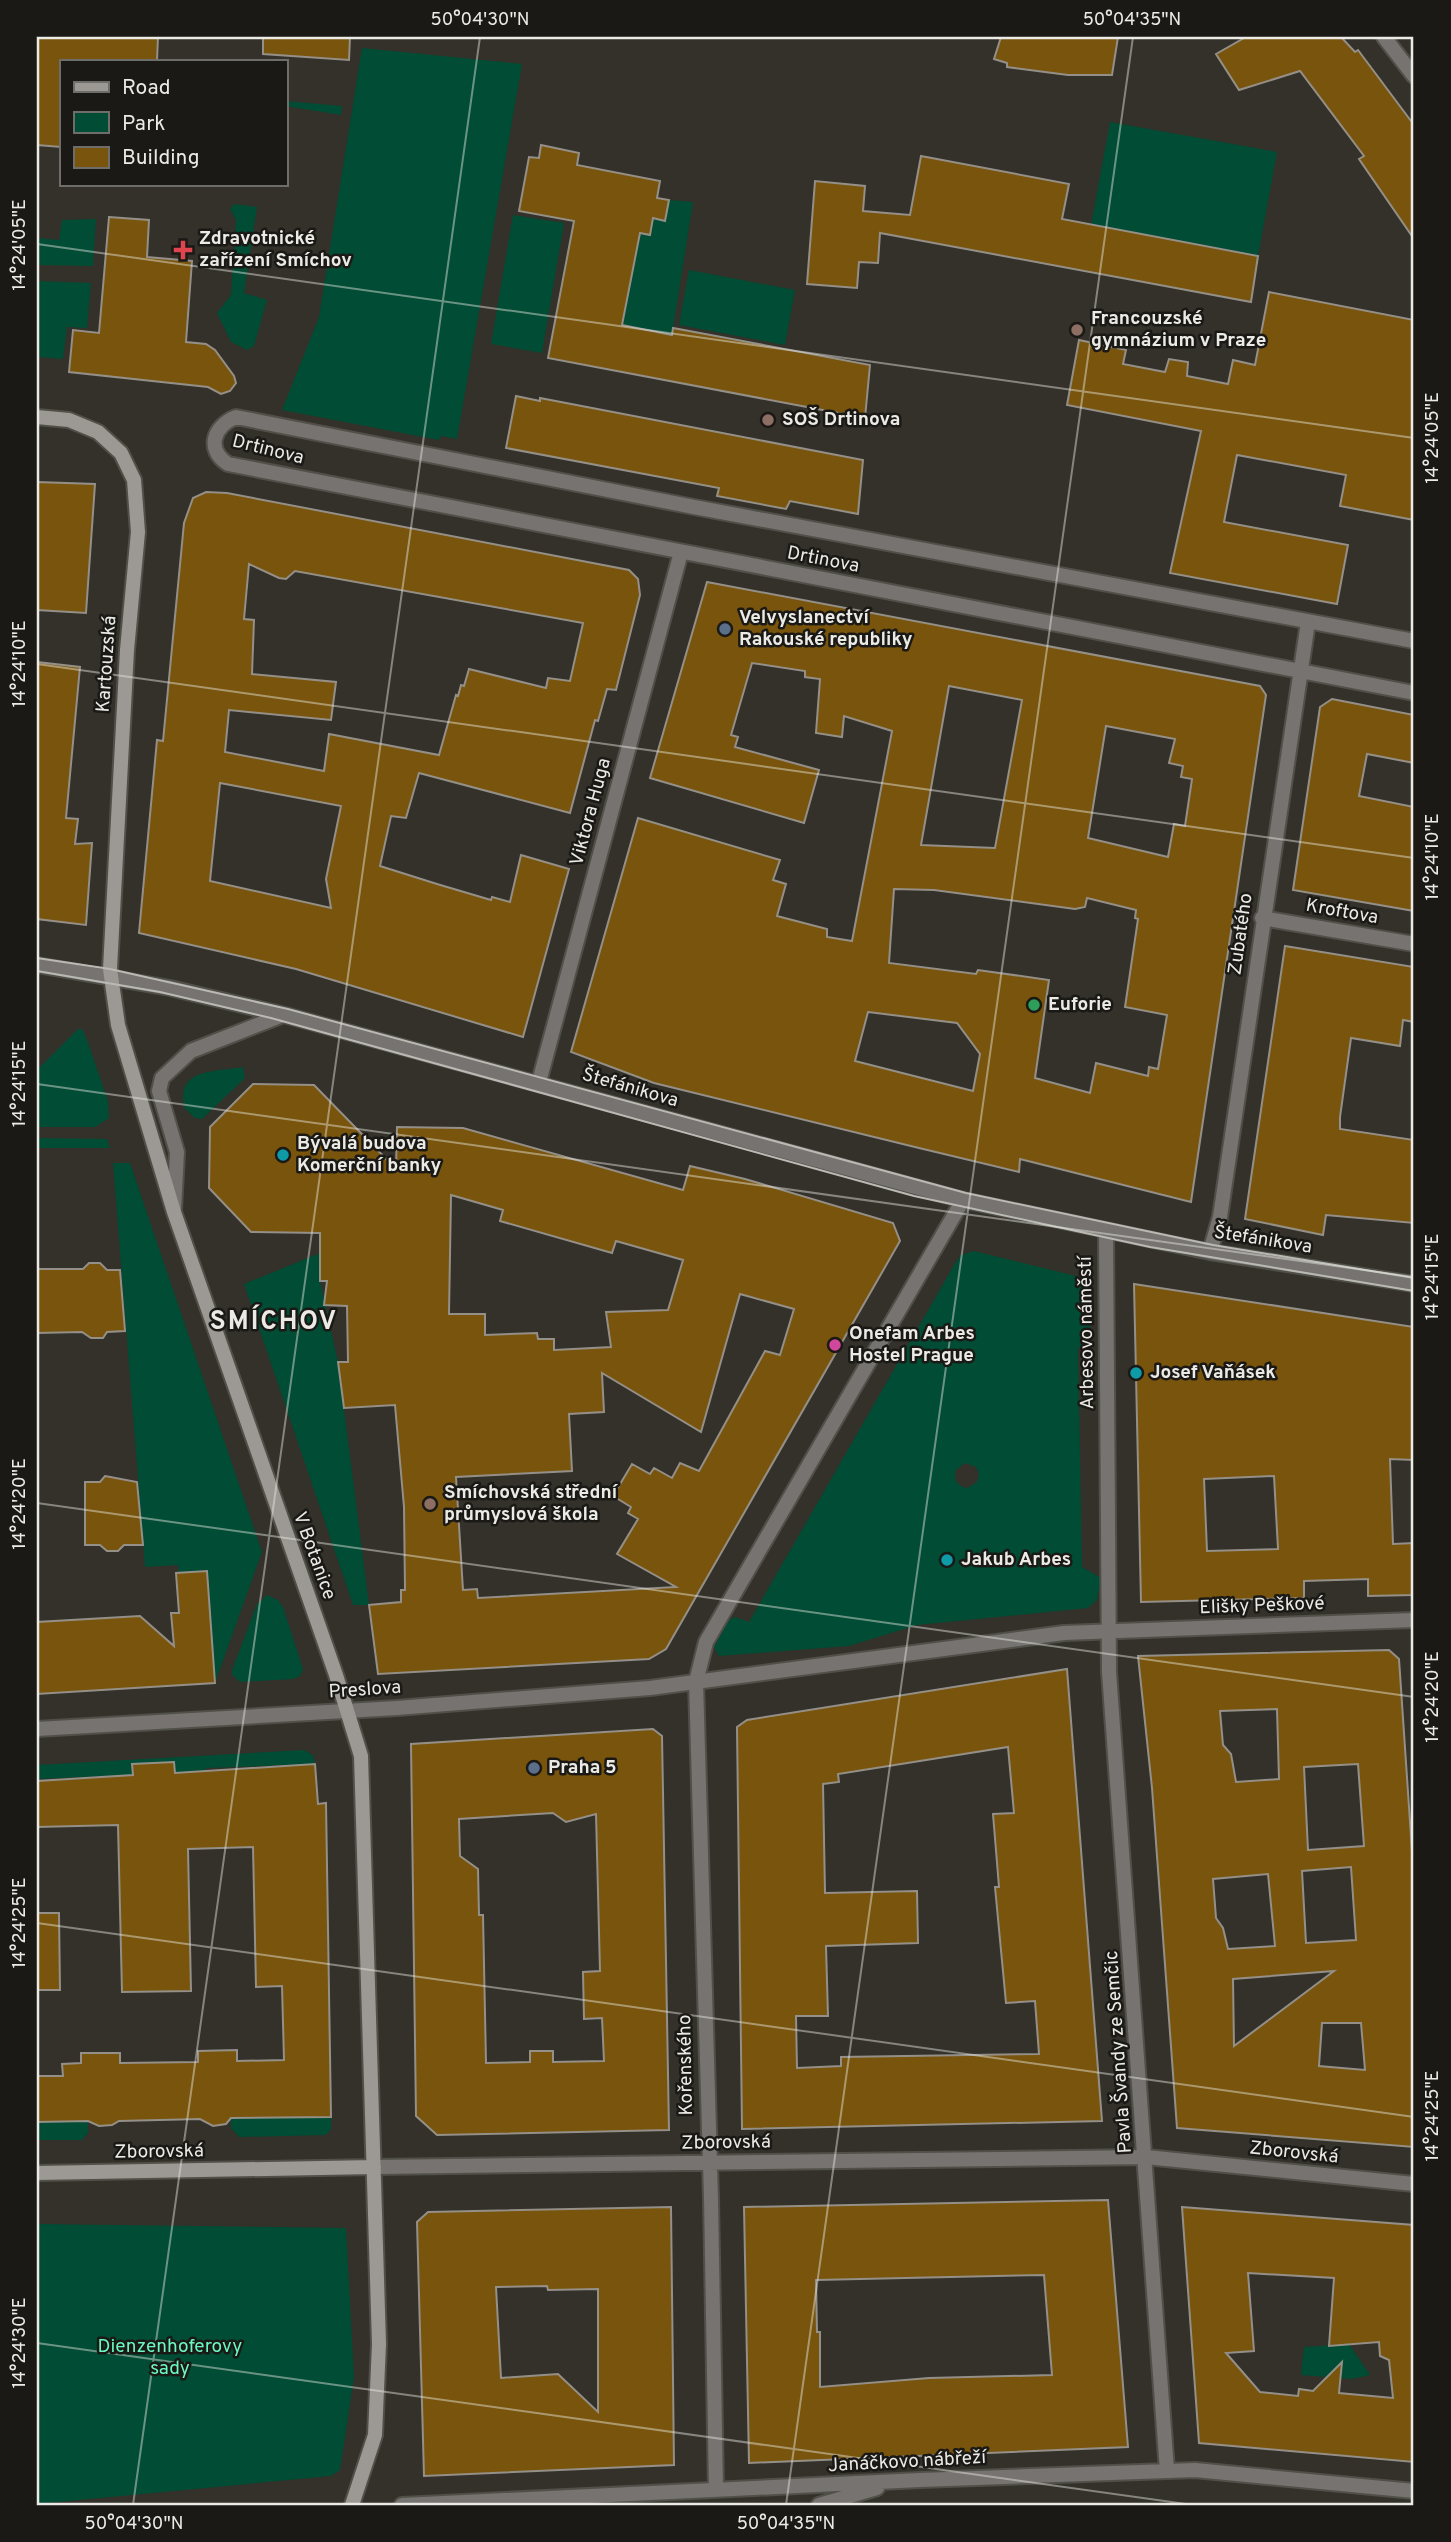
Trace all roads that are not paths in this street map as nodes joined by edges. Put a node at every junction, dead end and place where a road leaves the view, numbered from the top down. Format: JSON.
{"nodes":[{"id":1,"x":1384,"y":37,"type":"edge"},
{"id":2,"x":1414,"y":76,"type":"edge"},
{"id":3,"x":37,"y":417,"type":"edge"},
{"id":4,"x":681,"y":552,"type":"junction"},
{"id":5,"x":1308,"y":622,"type":"junction"},
{"id":6,"x":1414,"y":641,"type":"edge"},
{"id":7,"x":1300,"y":671,"type":"junction"},
{"id":8,"x":1414,"y":692,"type":"edge"},
{"id":9,"x":1262,"y":918,"type":"junction"},
{"id":10,"x":1414,"y":944,"type":"edge"},
{"id":11,"x":37,"y":965,"type":"edge"},
{"id":12,"x":111,"y":977,"type":"junction"},
{"id":13,"x":285,"y":1015,"type":"junction"},
{"id":14,"x":539,"y":1082,"type":"junction"},
{"id":15,"x":963,"y":1200,"type":"junction"},
{"id":16,"x":174,"y":1212,"type":"junction"},
{"id":17,"x":1106,"y":1231,"type":"junction"},
{"id":18,"x":1210,"y":1252,"type":"junction"},
{"id":19,"x":1414,"y":1284,"type":"edge"},
{"id":20,"x":1414,"y":1620,"type":"edge"},
{"id":21,"x":1111,"y":1630,"type":"junction"},
{"id":22,"x":696,"y":1682,"type":"junction"},
{"id":23,"x":346,"y":1711,"type":"junction"},
{"id":24,"x":37,"y":1729,"type":"edge"},
{"id":25,"x":1146,"y":2157,"type":"junction"},
{"id":26,"x":709,"y":2163,"type":"junction"},
{"id":27,"x":374,"y":2167,"type":"junction"},
{"id":28,"x":37,"y":2174,"type":"edge"},
{"id":29,"x":1414,"y":2184,"type":"edge"},
{"id":30,"x":1167,"y":2471,"type":"junction"},
{"id":31,"x":906,"y":2480,"type":"junction"},
{"id":32,"x":716,"y":2490,"type":"junction"},
{"id":33,"x":1414,"y":2491,"type":"edge"},
{"id":34,"x":352,"y":2505,"type":"edge"},
{"id":35,"x":402,"y":2505,"type":"edge"},
{"id":36,"x":819,"y":2505,"type":"edge"}],
"edges":[{"from":1,"to":2,"type":"street"},
{"from":3,"to":12,"type":"main road","name":"Kartouzská"},
{"from":4,"to":5,"type":"street","name":"Drtinova"},
{"from":4,"to":7,"type":"street","name":"Drtinova"},
{"from":4,"to":14,"type":"street","name":"Viktora Huga"},
{"from":5,"to":6,"type":"street","name":"Drtinova"},
{"from":5,"to":7,"type":"street","name":"Zubatého"},
{"from":7,"to":8,"type":"street","name":"Drtinova"},
{"from":7,"to":9,"type":"street","name":"Zubatého"},
{"from":9,"to":10,"type":"street","name":"Kroftova"},
{"from":9,"to":18,"type":"street","name":"Zubatého"},
{"from":11,"to":12,"type":"street","name":"Štefánikova"},
{"from":12,"to":13,"type":"street","name":"Štefánikova"},
{"from":12,"to":16,"type":"main road","name":"V Botanice"},
{"from":13,"to":14,"type":"street","name":"Štefánikova"},
{"from":13,"to":16,"type":"street"},
{"from":14,"to":15,"type":"street","name":"Štefánikova"},
{"from":15,"to":17,"type":"street","name":"Arbesovo náměstí"},
{"from":15,"to":22,"type":"street"},
{"from":16,"to":23,"type":"main road","name":"V Botanice"},
{"from":17,"to":18,"type":"street","name":"Štefánikova"},
{"from":17,"to":21,"type":"street","name":"Arbesovo náměstí"},
{"from":18,"to":19,"type":"street","name":"Štefánikova"},
{"from":20,"to":21,"type":"street","name":"Elišky Peškové"},
{"from":21,"to":22,"type":"street"},
{"from":21,"to":25,"type":"street","name":"Pavla Švandy ze Semčic"},
{"from":22,"to":23,"type":"street","name":"Preslova"},
{"from":22,"to":26,"type":"street","name":"Kořenského"},
{"from":23,"to":24,"type":"street","name":"Preslova"},
{"from":23,"to":27,"type":"main road","name":"V Botanice"},
{"from":25,"to":26,"type":"street","name":"Zborovská"},
{"from":25,"to":29,"type":"street","name":"Zborovská"},
{"from":25,"to":30,"type":"street","name":"Pavla Švandy ze Semčic"},
{"from":26,"to":27,"type":"street","name":"Zborovská"},
{"from":26,"to":32,"type":"street","name":"Kořenského"},
{"from":27,"to":28,"type":"main road","name":"Zborovská"},
{"from":27,"to":34,"type":"main road"},
{"from":30,"to":31,"type":"street","name":"Janáčkovo nábřeží"},
{"from":30,"to":33,"type":"street","name":"Janáčkovo nábřeží"},
{"from":31,"to":32,"type":"street","name":"Janáčkovo nábřeží"},
{"from":31,"to":36,"type":"street"},
{"from":32,"to":35,"type":"street","name":"Janáčkovo nábřeží"}]}
